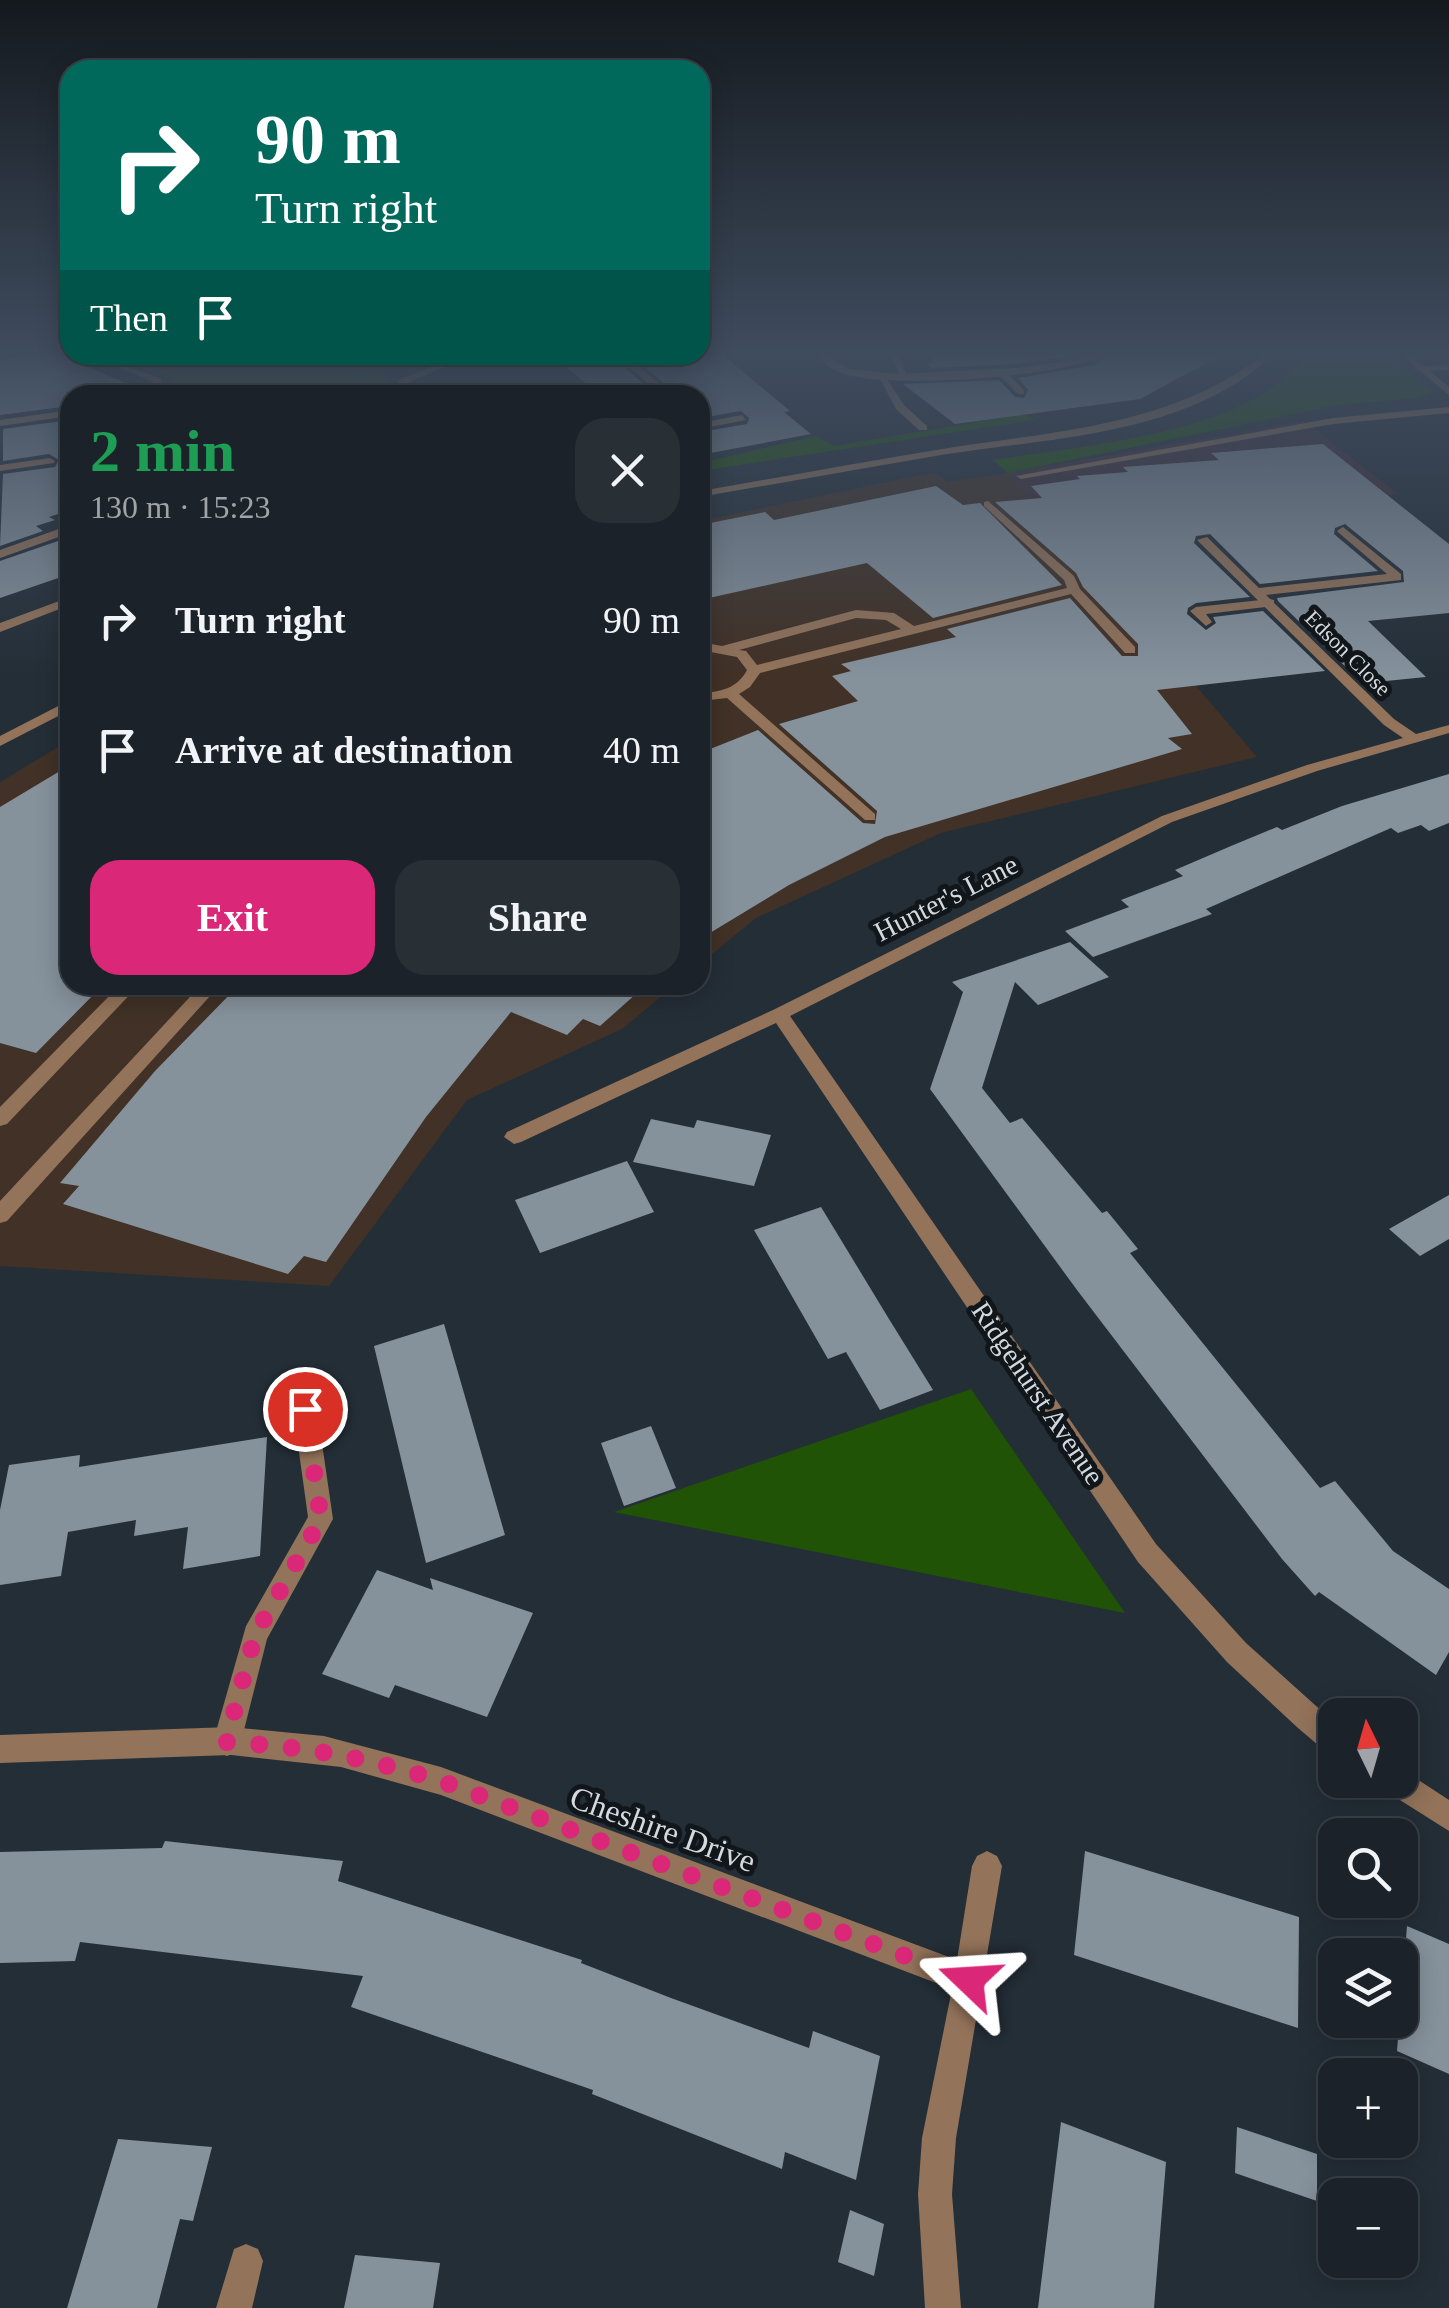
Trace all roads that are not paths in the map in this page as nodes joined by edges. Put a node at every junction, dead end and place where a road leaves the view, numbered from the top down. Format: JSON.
{"nodes":[{"id":1,"x":38,"y":463,"type":"edge"},
{"id":2,"x":883,"y":463,"type":"edge"},
{"id":3,"x":1096,"y":463,"type":"edge"},
{"id":4,"x":0,"y":468,"type":"edge"},
{"id":5,"x":1021,"y":476,"type":"dead end"},
{"id":6,"x":710,"y":492,"type":"edge"},
{"id":7,"x":988,"y":504,"type":"dead end"},
{"id":8,"x":1343,"y":530,"type":"dead end"},
{"id":9,"x":60,"y":533,"type":"edge"},
{"id":10,"x":1203,"y":540,"type":"dead end"},
{"id":11,"x":0,"y":554,"type":"edge"},
{"id":12,"x":1074,"y":590,"type":"junction"},
{"id":13,"x":1258,"y":592,"type":"junction"},
{"id":14,"x":1270,"y":604,"type":"junction"},
{"id":15,"x":60,"y":605,"type":"edge"},
{"id":16,"x":1206,"y":622,"type":"dead end"},
{"id":17,"x":0,"y":628,"type":"edge"},
{"id":18,"x":911,"y":630,"type":"junction"},
{"id":19,"x":710,"y":647,"type":"edge"},
{"id":20,"x":727,"y":649,"type":"junction"},
{"id":21,"x":1130,"y":650,"type":"dead end"},
{"id":22,"x":754,"y":670,"type":"junction"},
{"id":23,"x":730,"y":693,"type":"junction"},
{"id":24,"x":710,"y":696,"type":"edge"},
{"id":25,"x":60,"y":709,"type":"edge"},
{"id":26,"x":1449,"y":729,"type":"edge"},
{"id":27,"x":1414,"y":739,"type":"junction"},
{"id":28,"x":0,"y":742,"type":"edge"},
{"id":29,"x":870,"y":817,"type":"dead end"},
{"id":30,"x":120,"y":995,"type":"edge"},
{"id":31,"x":202,"y":995,"type":"edge"},
{"id":32,"x":779,"y":1014,"type":"junction"},
{"id":33,"x":0,"y":1119,"type":"edge"},
{"id":34,"x":514,"y":1136,"type":"dead end"},
{"id":35,"x":55,"y":1154,"type":"junction"},
{"id":36,"x":77,"y":1162,"type":"dead end"},
{"id":37,"x":1,"y":1213,"type":"edge"},
{"id":38,"x":305,"y":1409,"type":"dead end"},
{"id":39,"x":1318,"y":1726,"type":"edge"},
{"id":40,"x":226,"y":1742,"type":"junction"},
{"id":41,"x":0,"y":1748,"type":"edge"},
{"id":42,"x":1418,"y":1796,"type":"edge"},
{"id":43,"x":1449,"y":1816,"type":"edge"},
{"id":44,"x":987,"y":1866,"type":"dead end"},
{"id":45,"x":969,"y":1980,"type":"junction"},
{"id":46,"x":246,"y":2261,"type":"dead end"},
{"id":47,"x":234,"y":2308,"type":"edge"},
{"id":48,"x":943,"y":2308,"type":"edge"}],
"edges":[{"from":1,"to":4,"type":"street"},
{"from":2,"to":6,"type":"street"},
{"from":3,"to":5,"type":"street"},
{"from":7,"to":12,"type":"street"},
{"from":8,"to":13,"type":"street","name":"Edson Close"},
{"from":9,"to":11,"type":"street"},
{"from":10,"to":13,"type":"street","name":"Edson Close"},
{"from":12,"to":18,"type":"street"},
{"from":12,"to":21,"type":"street"},
{"from":13,"to":14,"type":"street","name":"Edson Close"},
{"from":14,"to":16,"type":"street"},
{"from":14,"to":27,"type":"street","name":"Edson Close"},
{"from":15,"to":17,"type":"street"},
{"from":18,"to":20,"type":"street"},
{"from":18,"to":22,"type":"street"},
{"from":19,"to":20,"type":"street"},
{"from":20,"to":22,"type":"street"},
{"from":22,"to":23,"type":"street"},
{"from":23,"to":24,"type":"street"},
{"from":23,"to":29,"type":"street"},
{"from":25,"to":28,"type":"street"},
{"from":26,"to":27,"type":"street","name":"Hunter's Lane"},
{"from":27,"to":32,"type":"street","name":"Hunter's Lane"},
{"from":30,"to":33,"type":"street"},
{"from":31,"to":35,"type":"street"},
{"from":32,"to":34,"type":"street","name":"Hunter's Lane"},
{"from":32,"to":39,"type":"street","name":"Ridgehurst Avenue"},
{"from":35,"to":36,"type":"street"},
{"from":35,"to":37,"type":"street"},
{"from":38,"to":40,"type":"street"},
{"from":40,"to":41,"type":"street","name":"Cheshire Drive"},
{"from":40,"to":45,"type":"street","name":"Cheshire Drive"},
{"from":42,"to":43,"type":"street"},
{"from":44,"to":45,"type":"street"},
{"from":45,"to":48,"type":"street"},
{"from":46,"to":47,"type":"street"}]}
